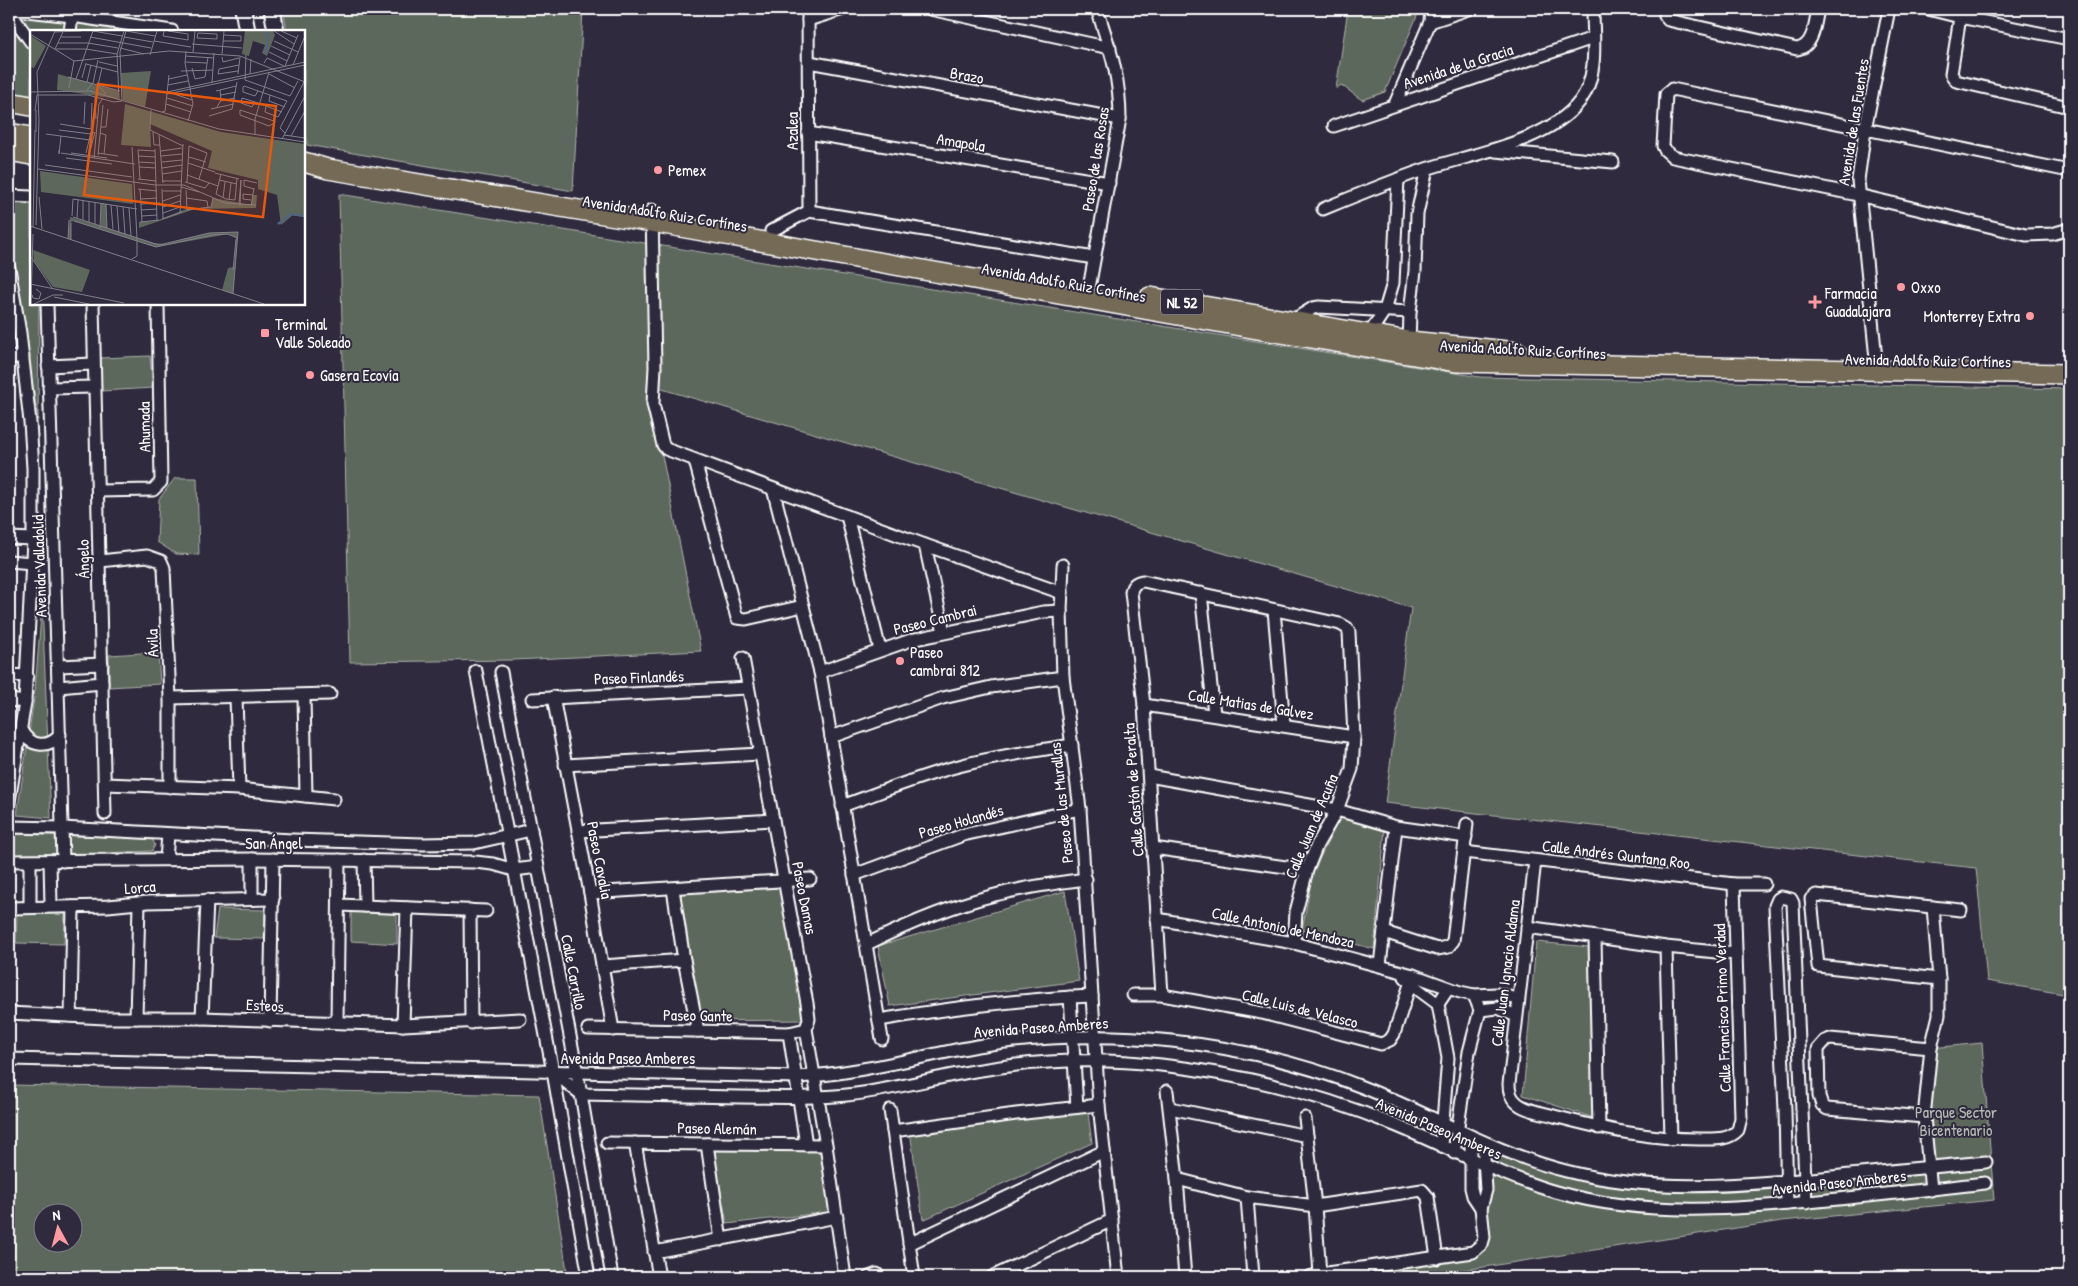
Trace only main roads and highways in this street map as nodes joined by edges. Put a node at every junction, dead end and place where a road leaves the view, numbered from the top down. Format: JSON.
{"nodes":[{"id":1,"x":9,"y":102,"type":"edge"},
{"id":2,"x":9,"y":106,"type":"edge"},
{"id":3,"x":30,"y":106,"type":"edge"},
{"id":4,"x":30,"y":110,"type":"edge"},
{"id":5,"x":9,"y":111,"type":"edge"},
{"id":6,"x":30,"y":115,"type":"edge"},
{"id":7,"x":9,"y":133,"type":"edge"},
{"id":8,"x":30,"y":137,"type":"edge"},
{"id":9,"x":9,"y":151,"type":"edge"},
{"id":10,"x":30,"y":156,"type":"edge"},
{"id":11,"x":311,"y":159,"type":"edge"},
{"id":12,"x":652,"y":216,"type":"junction"},
{"id":13,"x":1088,"y":293,"type":"junction"},
{"id":14,"x":1373,"y":342,"type":"junction"},
{"id":15,"x":2069,"y":362,"type":"edge"},
{"id":16,"x":1876,"y":365,"type":"junction"},
{"id":17,"x":2069,"y":374,"type":"edge"}],
"edges":[{"from":1,"to":3,"type":"main road"},
{"from":2,"to":4,"type":"main road"},
{"from":5,"to":6,"type":"main road"},
{"from":7,"to":8,"type":"main road"},
{"from":9,"to":10,"type":"main road"},
{"from":11,"to":12,"type":"main road","name":"Avenida Adolfo Ruiz Cortínes","number":"NL 52"},
{"from":12,"to":13,"type":"main road"},
{"from":12,"to":13,"type":"main road","name":"Avenida Adolfo Ruiz Cortínes","number":"NL 52"},
{"from":13,"to":14,"type":"main road","name":"Avenida Adolfo Ruiz Cortínes","number":"NL 52"},
{"from":13,"to":14,"type":"main road"},
{"from":14,"to":16,"type":"main road","name":"Avenida Adolfo Ruiz Cortínes","number":"NL 52"},
{"from":14,"to":16,"type":"main road"},
{"from":15,"to":16,"type":"main road","name":"Avenida Adolfo Ruiz Cortínes","number":"NL 52"},
{"from":16,"to":17,"type":"main road"}]}
